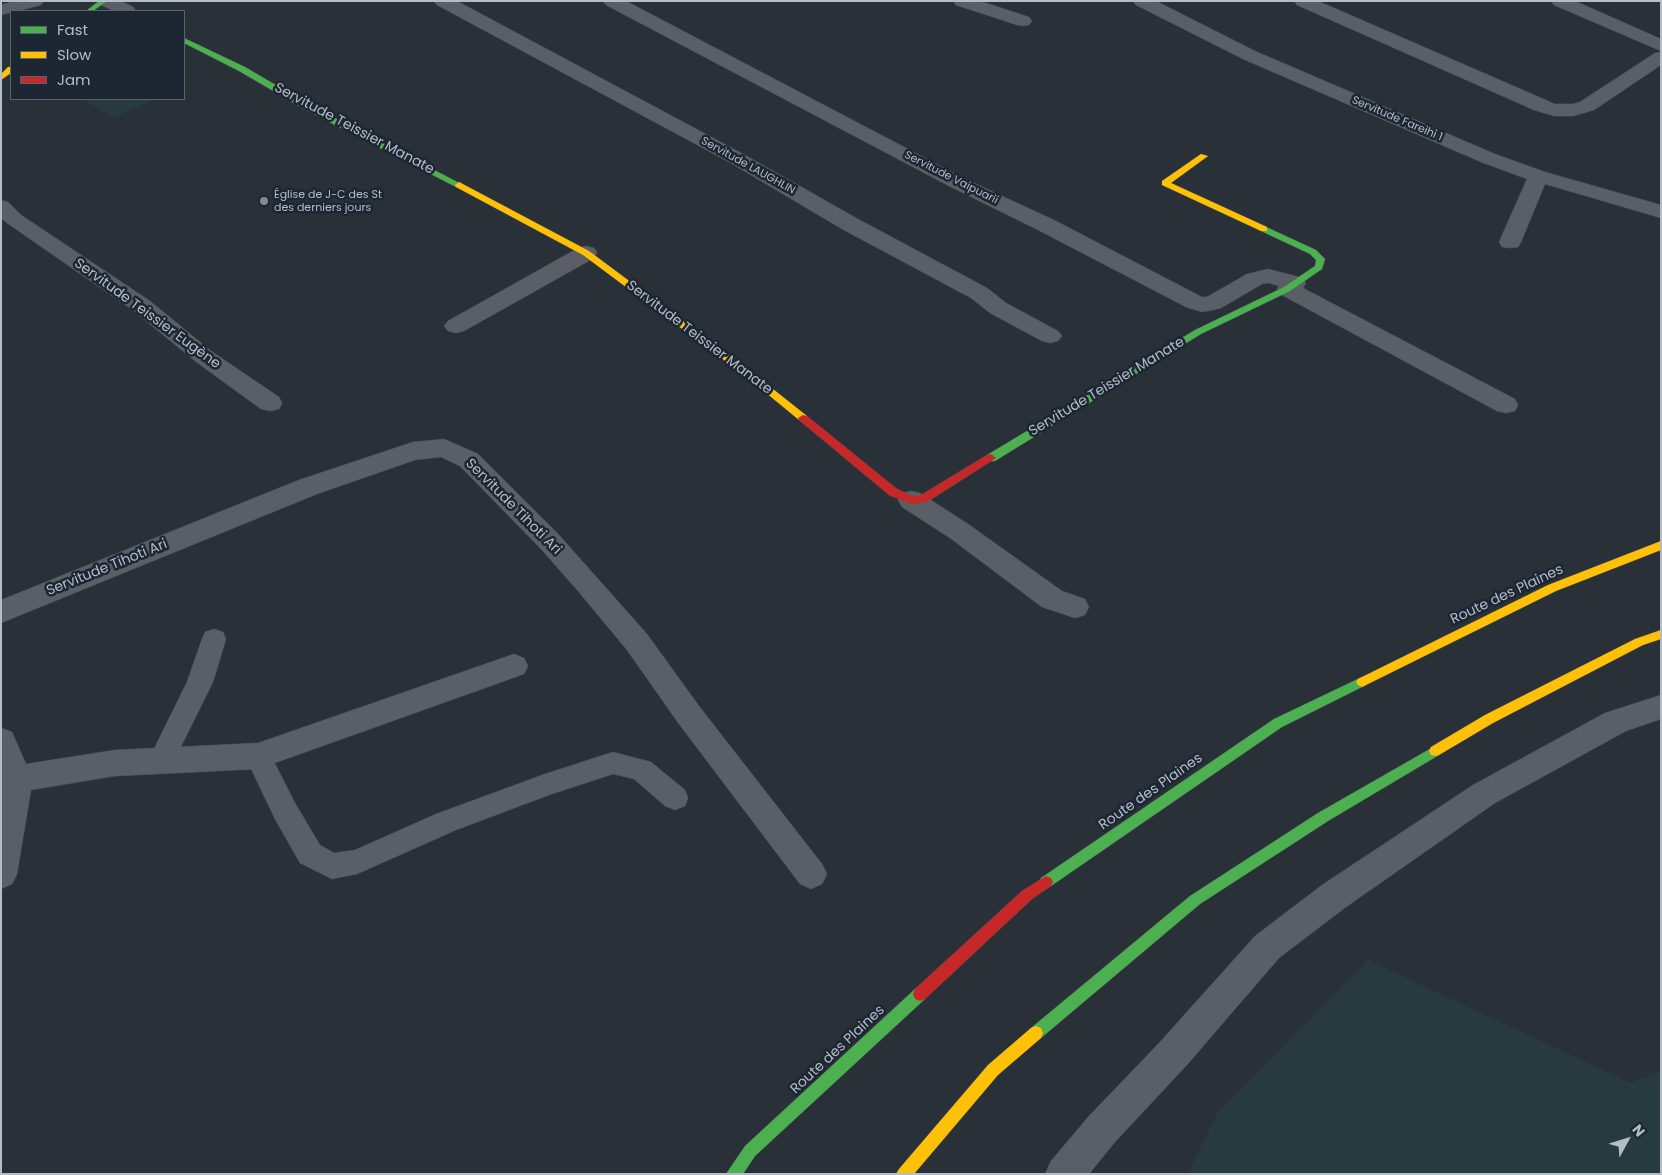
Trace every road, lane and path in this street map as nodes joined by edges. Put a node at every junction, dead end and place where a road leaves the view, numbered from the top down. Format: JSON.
{"nodes":[{"id":1,"x":33,"y":1,"type":"edge"},
{"id":2,"x":106,"y":1,"type":"edge"},
{"id":3,"x":443,"y":1,"type":"edge"},
{"id":4,"x":612,"y":1,"type":"edge"},
{"id":5,"x":962,"y":1,"type":"edge"},
{"id":6,"x":1142,"y":1,"type":"edge"},
{"id":7,"x":1303,"y":1,"type":"edge"},
{"id":8,"x":1560,"y":1,"type":"edge"},
{"id":9,"x":1,"y":10,"type":"edge"},
{"id":10,"x":91,"y":10,"type":"edge"},
{"id":11,"x":125,"y":10,"type":"edge"},
{"id":12,"x":1022,"y":21,"type":"dead end"},
{"id":13,"x":185,"y":40,"type":"edge"},
{"id":14,"x":1661,"y":46,"type":"edge"},
{"id":15,"x":1661,"y":57,"type":"edge"},
{"id":16,"x":1204,"y":156,"type":"dead end"},
{"id":17,"x":1538,"y":176,"type":"junction"},
{"id":18,"x":1,"y":206,"type":"edge"},
{"id":19,"x":1661,"y":212,"type":"edge"},
{"id":20,"x":1510,"y":242,"type":"dead end"},
{"id":21,"x":586,"y":253,"type":"junction"},
{"id":22,"x":1292,"y":286,"type":"junction"},
{"id":23,"x":456,"y":326,"type":"dead end"},
{"id":24,"x":1050,"y":336,"type":"dead end"},
{"id":25,"x":270,"y":403,"type":"dead end"},
{"id":26,"x":1506,"y":405,"type":"dead end"},
{"id":27,"x":910,"y":500,"type":"junction"},
{"id":28,"x":1661,"y":545,"type":"edge"},
{"id":29,"x":1075,"y":607,"type":"dead end"},
{"id":30,"x":1,"y":612,"type":"edge"},
{"id":31,"x":1661,"y":634,"type":"edge"},
{"id":32,"x":214,"y":639,"type":"dead end"},
{"id":33,"x":514,"y":666,"type":"dead end"},
{"id":34,"x":1661,"y":707,"type":"edge"},
{"id":35,"x":1,"y":742,"type":"edge"},
{"id":36,"x":258,"y":756,"type":"junction"},
{"id":37,"x":162,"y":760,"type":"junction"},
{"id":38,"x":17,"y":779,"type":"junction"},
{"id":39,"x":675,"y":798,"type":"dead end"},
{"id":40,"x":1,"y":874,"type":"edge"},
{"id":41,"x":812,"y":874,"type":"dead end"},
{"id":42,"x":734,"y":1174,"type":"edge"},
{"id":43,"x":904,"y":1174,"type":"edge"},
{"id":44,"x":1064,"y":1174,"type":"edge"}],
"edges":[{"from":1,"to":9,"type":"street"},
{"from":2,"to":10,"type":"main road"},
{"from":2,"to":11,"type":"street"},
{"from":3,"to":24,"type":"street","name":"Servitude LAUGHLIN"},
{"from":4,"to":22,"type":"street","name":"Servitude Vaipuarii"},
{"from":5,"to":12,"type":"street"},
{"from":6,"to":17,"type":"street","name":"Servitude Fareihi 1"},
{"from":7,"to":15,"type":"street"},
{"from":8,"to":14,"type":"street"},
{"from":13,"to":21,"type":"main road","name":"Servitude Teissier Manate"},
{"from":16,"to":22,"type":"main road","name":"Servitude Teissier Manate"},
{"from":17,"to":19,"type":"street","name":"Servitude Fareihi 1"},
{"from":17,"to":20,"type":"street"},
{"from":18,"to":25,"type":"street","name":"Servitude Teissier Eugène"},
{"from":21,"to":23,"type":"street"},
{"from":21,"to":27,"type":"main road","name":"Servitude Teissier Manate"},
{"from":22,"to":26,"type":"street","name":"Servitude Vaipuarii"},
{"from":22,"to":27,"type":"main road","name":"Servitude Teissier Manate"},
{"from":27,"to":29,"type":"street"},
{"from":28,"to":42,"type":"main road","name":"Route des Plaines"},
{"from":30,"to":41,"type":"street","name":"Servitude Tihoti Ari"},
{"from":31,"to":43,"type":"main road"},
{"from":32,"to":37,"type":"lane"},
{"from":33,"to":36,"type":"street"},
{"from":34,"to":44,"type":"street"},
{"from":35,"to":38,"type":"street"},
{"from":36,"to":37,"type":"street"},
{"from":36,"to":39,"type":"lane"},
{"from":37,"to":38,"type":"street"},
{"from":38,"to":40,"type":"street"}]}
